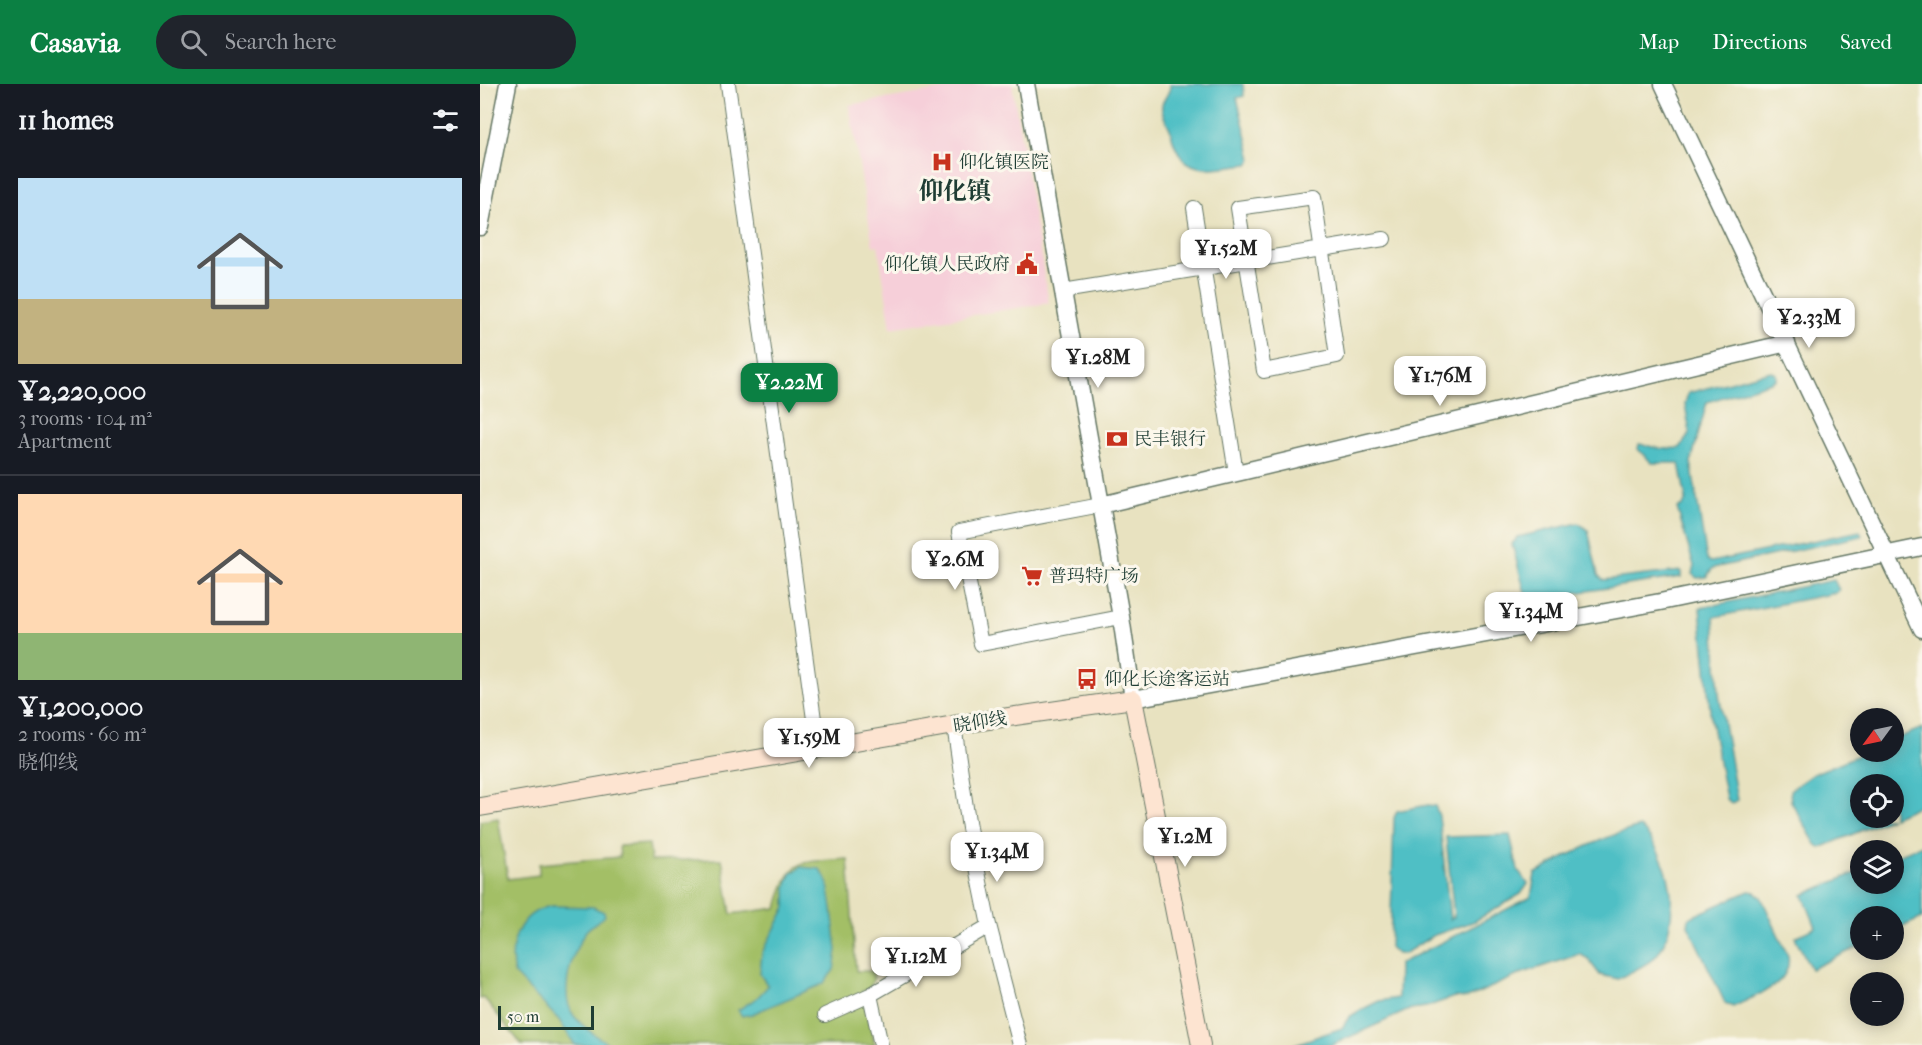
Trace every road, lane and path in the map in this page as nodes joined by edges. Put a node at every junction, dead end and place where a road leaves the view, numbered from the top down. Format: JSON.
{"nodes":[{"id":1,"x":508,"y":84,"type":"edge"},
{"id":2,"x":728,"y":84,"type":"edge"},
{"id":3,"x":1026,"y":84,"type":"edge"},
{"id":4,"x":1664,"y":84,"type":"edge"},
{"id":5,"x":1194,"y":208,"type":"dead end"},
{"id":6,"x":480,"y":227,"type":"edge"},
{"id":7,"x":1384,"y":239,"type":"dead end"},
{"id":8,"x":1322,"y":249,"type":"junction"},
{"id":9,"x":1246,"y":261,"type":"junction"},
{"id":10,"x":1203,"y":268,"type":"junction"},
{"id":11,"x":1063,"y":291,"type":"junction"},
{"id":12,"x":1787,"y":343,"type":"junction"},
{"id":13,"x":1236,"y":473,"type":"junction"},
{"id":14,"x":1101,"y":505,"type":"junction"},
{"id":15,"x":1922,"y":547,"type":"edge"},
{"id":16,"x":1885,"y":553,"type":"junction"},
{"id":17,"x":1121,"y":617,"type":"junction"},
{"id":18,"x":1922,"y":629,"type":"edge"},
{"id":19,"x":1133,"y":699,"type":"junction"},
{"id":20,"x":954,"y":725,"type":"junction"},
{"id":21,"x":818,"y":749,"type":"junction"},
{"id":22,"x":480,"y":807,"type":"edge"},
{"id":23,"x":989,"y":926,"type":"junction"},
{"id":24,"x":870,"y":995,"type":"junction"},
{"id":25,"x":825,"y":1015,"type":"dead end"},
{"id":26,"x":881,"y":1045,"type":"edge"},
{"id":27,"x":1020,"y":1045,"type":"edge"},
{"id":28,"x":1201,"y":1045,"type":"edge"}],
"edges":[{"from":1,"to":6,"type":"street"},
{"from":2,"to":21,"type":"street"},
{"from":3,"to":11,"type":"street"},
{"from":4,"to":12,"type":"street"},
{"from":5,"to":10,"type":"street"},
{"from":7,"to":8,"type":"street"},
{"from":8,"to":9,"type":"street"},
{"from":8,"to":9,"type":"street"},
{"from":8,"to":9,"type":"street"},
{"from":9,"to":10,"type":"street"},
{"from":10,"to":11,"type":"street"},
{"from":10,"to":13,"type":"street"},
{"from":11,"to":14,"type":"street"},
{"from":12,"to":13,"type":"street"},
{"from":12,"to":16,"type":"street"},
{"from":13,"to":14,"type":"street"},
{"from":14,"to":17,"type":"street"},
{"from":14,"to":17,"type":"street"},
{"from":15,"to":16,"type":"street"},
{"from":16,"to":18,"type":"street"},
{"from":16,"to":19,"type":"street"},
{"from":17,"to":19,"type":"street"},
{"from":19,"to":20,"type":"main road","name":"晓仰线"},
{"from":19,"to":28,"type":"main road"},
{"from":20,"to":21,"type":"main road","name":"晓仰线"},
{"from":20,"to":23,"type":"street"},
{"from":21,"to":22,"type":"main road","name":"晓仰线"},
{"from":23,"to":24,"type":"street"},
{"from":23,"to":27,"type":"street"},
{"from":24,"to":25,"type":"street"},
{"from":24,"to":26,"type":"street"}]}
